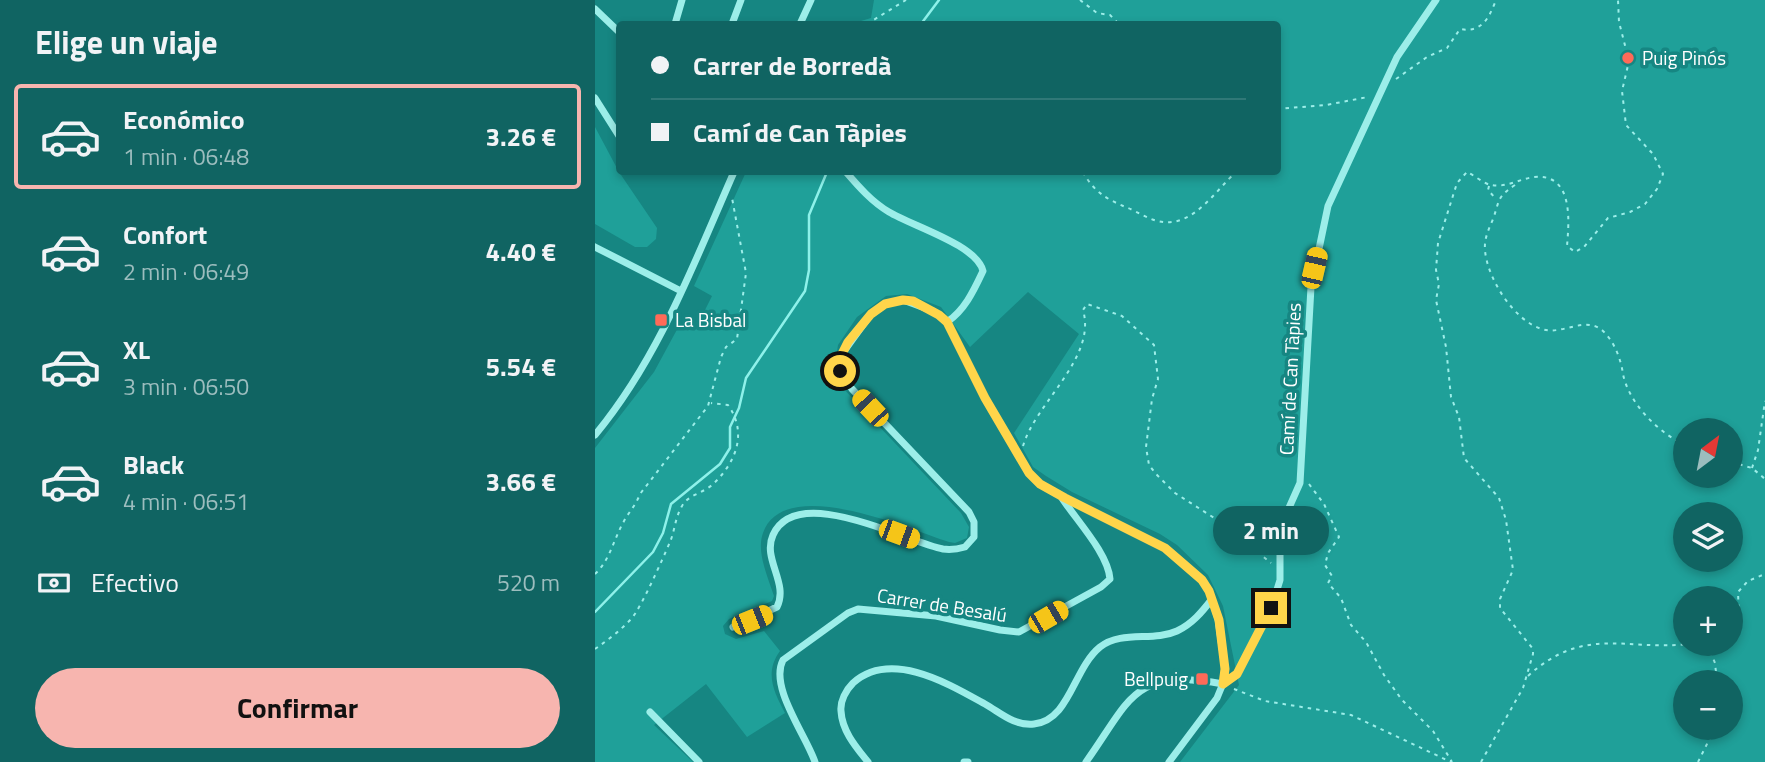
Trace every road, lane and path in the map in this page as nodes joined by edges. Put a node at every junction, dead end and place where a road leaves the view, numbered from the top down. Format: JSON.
{"nodes":[{"id":1,"x":682,"y":0,"type":"edge"},
{"id":2,"x":741,"y":0,"type":"edge"},
{"id":3,"x":811,"y":0,"type":"edge"},
{"id":4,"x":906,"y":0,"type":"edge"},
{"id":5,"x":1080,"y":0,"type":"edge"},
{"id":6,"x":1436,"y":0,"type":"edge"},
{"id":7,"x":1496,"y":0,"type":"edge"},
{"id":8,"x":1618,"y":0,"type":"edge"},
{"id":9,"x":595,"y":9,"type":"edge"},
{"id":10,"x":676,"y":21,"type":"edge"},
{"id":11,"x":733,"y":21,"type":"edge"},
{"id":12,"x":801,"y":21,"type":"edge"},
{"id":13,"x":872,"y":21,"type":"edge"},
{"id":14,"x":1116,"y":21,"type":"edge"},
{"id":15,"x":616,"y":29,"type":"edge"},
{"id":16,"x":595,"y":98,"type":"edge"},
{"id":17,"x":1380,"y":98,"type":"junction"},
{"id":18,"x":1281,"y":109,"type":"edge"},
{"id":19,"x":616,"y":131,"type":"edge"},
{"id":20,"x":733,"y":175,"type":"edge"},
{"id":21,"x":849,"y":175,"type":"edge"},
{"id":22,"x":1084,"y":175,"type":"edge"},
{"id":23,"x":1232,"y":175,"type":"edge"},
{"id":24,"x":1515,"y":184,"type":"junction"},
{"id":25,"x":1490,"y":185,"type":"junction"},
{"id":26,"x":727,"y":187,"type":"junction"},
{"id":27,"x":1497,"y":200,"type":"junction"},
{"id":28,"x":595,"y":247,"type":"edge"},
{"id":29,"x":681,"y":291,"type":"junction"},
{"id":30,"x":947,"y":322,"type":"junction"},
{"id":31,"x":1765,"y":401,"type":"edge"},
{"id":32,"x":709,"y":403,"type":"junction"},
{"id":33,"x":595,"y":435,"type":"edge"},
{"id":34,"x":1673,"y":437,"type":"edge"},
{"id":35,"x":1019,"y":461,"type":"junction"},
{"id":36,"x":1743,"y":465,"type":"edge"},
{"id":37,"x":1752,"y":468,"type":"junction"},
{"id":38,"x":1300,"y":476,"type":"junction"},
{"id":39,"x":1765,"y":479,"type":"edge"},
{"id":40,"x":1060,"y":495,"type":"junction"},
{"id":41,"x":1280,"y":572,"type":"junction"},
{"id":42,"x":595,"y":574,"type":"edge"},
{"id":43,"x":1765,"y":574,"type":"edge"},
{"id":44,"x":1743,"y":586,"type":"edge"},
{"id":45,"x":1212,"y":600,"type":"junction"},
{"id":46,"x":733,"y":628,"type":"dead end"},
{"id":47,"x":1673,"y":646,"type":"edge"},
{"id":48,"x":595,"y":649,"type":"edge"},
{"id":49,"x":1527,"y":677,"type":"junction"},
{"id":50,"x":1223,"y":684,"type":"junction"},
{"id":51,"x":650,"y":712,"type":"dead end"},
{"id":52,"x":1710,"y":740,"type":"edge"},
{"id":53,"x":1700,"y":761,"type":"edge"},
{"id":54,"x":699,"y":762,"type":"edge"},
{"id":55,"x":815,"y":762,"type":"edge"},
{"id":56,"x":868,"y":762,"type":"edge"},
{"id":57,"x":1086,"y":762,"type":"edge"},
{"id":58,"x":1169,"y":762,"type":"edge"},
{"id":59,"x":1452,"y":762,"type":"edge"},
{"id":60,"x":1481,"y":762,"type":"edge"}],
"edges":[{"from":1,"to":10,"type":"street"},
{"from":2,"to":11,"type":"street"},
{"from":3,"to":12,"type":"street"},
{"from":4,"to":13,"type":"path"},
{"from":5,"to":14,"type":"path"},
{"from":6,"to":17,"type":"street","name":"Camí de Can Tàpies"},
{"from":7,"to":17,"type":"path"},
{"from":8,"to":24,"type":"path"},
{"from":9,"to":15,"type":"street"},
{"from":16,"to":19,"type":"street"},
{"from":17,"to":18,"type":"path"},
{"from":17,"to":38,"type":"street","name":"Camí de Can Tàpies"},
{"from":20,"to":26,"type":"street"},
{"from":21,"to":30,"type":"street"},
{"from":22,"to":23,"type":"path"},
{"from":24,"to":25,"type":"path"},
{"from":24,"to":27,"type":"path"},
{"from":25,"to":27,"type":"path"},
{"from":25,"to":49,"type":"path"},
{"from":26,"to":29,"type":"street"},
{"from":26,"to":32,"type":"path"},
{"from":27,"to":34,"type":"path"},
{"from":28,"to":29,"type":"street"},
{"from":29,"to":33,"type":"street"},
{"from":30,"to":35,"type":"street"},
{"from":30,"to":46,"type":"street"},
{"from":31,"to":37,"type":"path"},
{"from":32,"to":42,"type":"path"},
{"from":32,"to":48,"type":"path"},
{"from":35,"to":40,"type":"street"},
{"from":35,"to":41,"type":"path"},
{"from":36,"to":37,"type":"path"},
{"from":37,"to":39,"type":"path"},
{"from":38,"to":41,"type":"street","name":"Camí de Can Tàpies"},
{"from":38,"to":59,"type":"path"},
{"from":40,"to":45,"type":"street"},
{"from":40,"to":55,"type":"street","name":"Carrer de Besalú"},
{"from":41,"to":50,"type":"street","name":"Camí de Can Tàpies"},
{"from":43,"to":44,"type":"path"},
{"from":45,"to":50,"type":"street"},
{"from":45,"to":56,"type":"street"},
{"from":47,"to":49,"type":"path"},
{"from":49,"to":60,"type":"path"},
{"from":50,"to":57,"type":"street"},
{"from":50,"to":58,"type":"street","name":"Camí de Can Tàpies"},
{"from":50,"to":59,"type":"path"},
{"from":51,"to":54,"type":"street"},
{"from":52,"to":53,"type":"path"}]}
